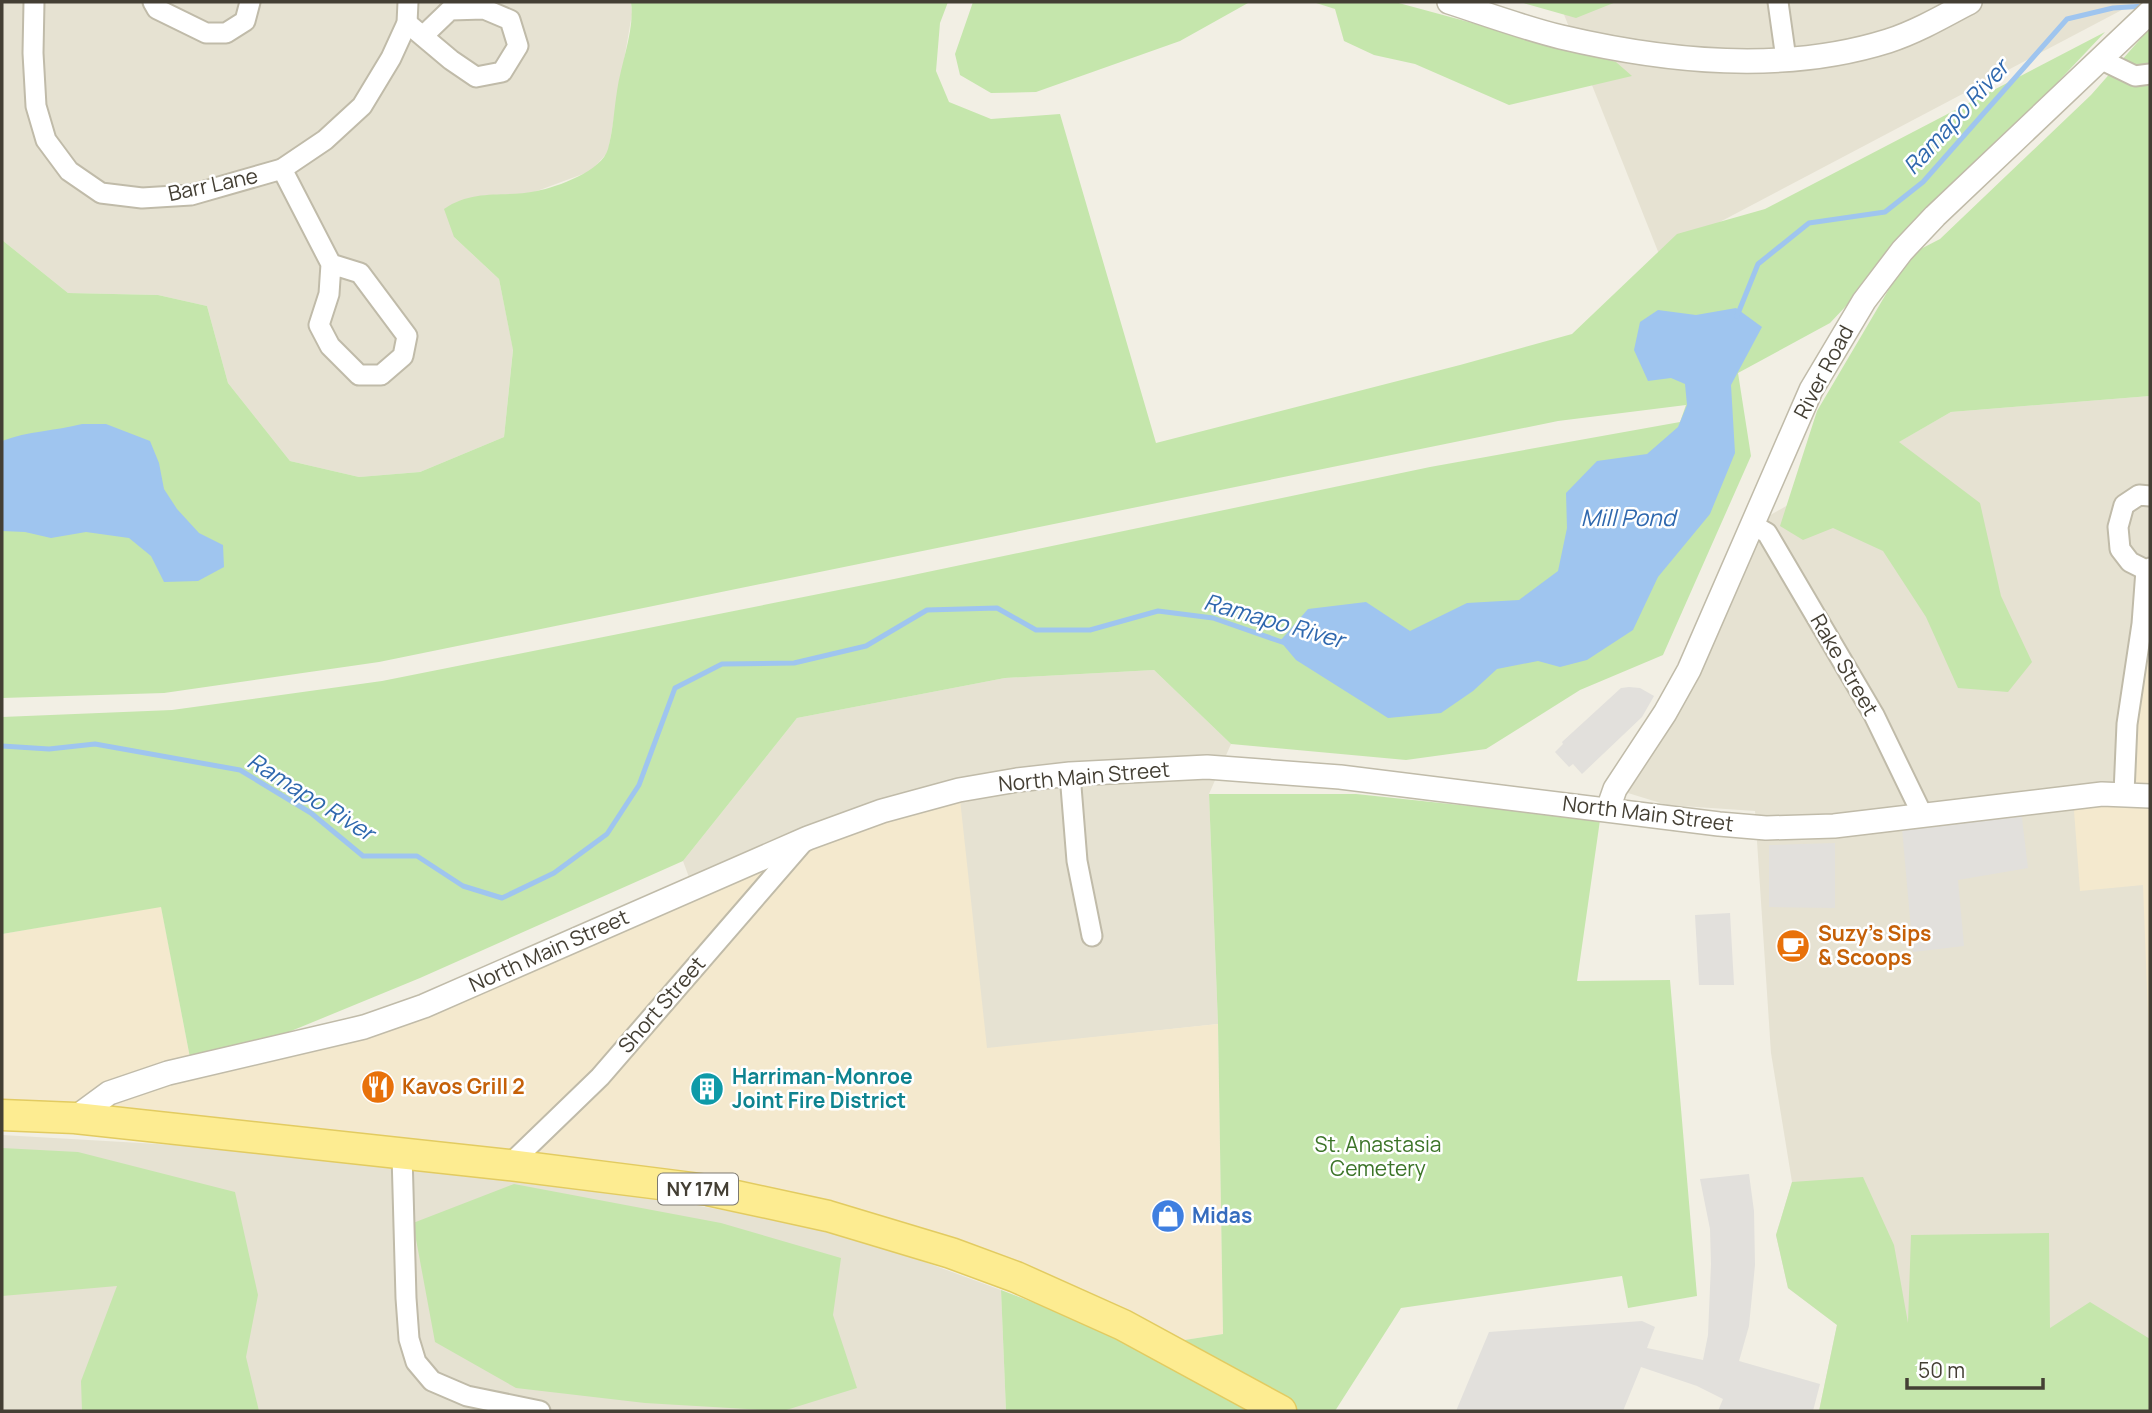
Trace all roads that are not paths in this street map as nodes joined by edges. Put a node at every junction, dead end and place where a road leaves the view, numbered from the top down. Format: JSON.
{"nodes":[{"id":1,"x":34,"y":2,"type":"edge"},
{"id":2,"x":153,"y":2,"type":"edge"},
{"id":3,"x":250,"y":2,"type":"edge"},
{"id":4,"x":408,"y":2,"type":"edge"},
{"id":5,"x":1449,"y":2,"type":"edge"},
{"id":6,"x":1778,"y":2,"type":"edge"},
{"id":7,"x":1970,"y":2,"type":"edge"},
{"id":8,"x":2150,"y":12,"type":"edge"},
{"id":9,"x":407,"y":23,"type":"junction"},
{"id":10,"x":424,"y":36,"type":"junction"},
{"id":11,"x":1786,"y":59,"type":"junction"},
{"id":12,"x":2100,"y":59,"type":"junction"},
{"id":13,"x":2150,"y":74,"type":"edge"},
{"id":14,"x":282,"y":169,"type":"junction"},
{"id":15,"x":331,"y":264,"type":"junction"},
{"id":16,"x":2150,"y":496,"type":"edge"},
{"id":17,"x":1753,"y":525,"type":"junction"},
{"id":18,"x":2148,"y":569,"type":"edge"},
{"id":19,"x":1070,"y":774,"type":"junction"},
{"id":20,"x":2124,"y":793,"type":"junction"},
{"id":21,"x":2150,"y":796,"type":"edge"},
{"id":22,"x":1608,"y":809,"type":"junction"},
{"id":23,"x":1922,"y":814,"type":"junction"},
{"id":24,"x":807,"y":838,"type":"junction"},
{"id":25,"x":1092,"y":936,"type":"dead end"},
{"id":26,"x":2,"y":1115,"type":"edge"},
{"id":27,"x":75,"y":1118,"type":"junction"},
{"id":28,"x":402,"y":1154,"type":"junction"},
{"id":29,"x":509,"y":1165,"type":"junction"},
{"id":30,"x":540,"y":1411,"type":"edge"},
{"id":31,"x":1281,"y":1411,"type":"edge"}],
"edges":[{"from":1,"to":14,"type":"street","name":"Barr Lane"},
{"from":2,"to":3,"type":"street"},
{"from":4,"to":9,"type":"street","name":"Barr Lane"},
{"from":5,"to":11,"type":"street"},
{"from":6,"to":11,"type":"street"},
{"from":7,"to":11,"type":"street"},
{"from":8,"to":12,"type":"street","name":"River Road"},
{"from":9,"to":10,"type":"street"},
{"from":9,"to":14,"type":"street","name":"Barr Lane"},
{"from":10,"to":10,"type":"street"},
{"from":12,"to":13,"type":"street"},
{"from":12,"to":17,"type":"street","name":"River Road"},
{"from":14,"to":15,"type":"street"},
{"from":15,"to":15,"type":"street"},
{"from":16,"to":18,"type":"street"},
{"from":17,"to":22,"type":"street","name":"River Road"},
{"from":17,"to":23,"type":"street","name":"Rake Street"},
{"from":18,"to":20,"type":"street"},
{"from":19,"to":22,"type":"street","name":"North Main Street"},
{"from":19,"to":24,"type":"street","name":"North Main Street"},
{"from":19,"to":25,"type":"street"},
{"from":20,"to":21,"type":"street","name":"North Main Street"},
{"from":20,"to":23,"type":"street","name":"North Main Street"},
{"from":22,"to":23,"type":"street","name":"North Main Street"},
{"from":24,"to":27,"type":"street","name":"North Main Street"},
{"from":24,"to":29,"type":"street","name":"Short Street"},
{"from":26,"to":27,"type":"main road","number":"NY 17M"},
{"from":27,"to":28,"type":"main road","number":"NY 17M"},
{"from":28,"to":29,"type":"main road","number":"NY 17M"},
{"from":28,"to":30,"type":"street"},
{"from":29,"to":31,"type":"main road","number":"NY 17M"}]}
